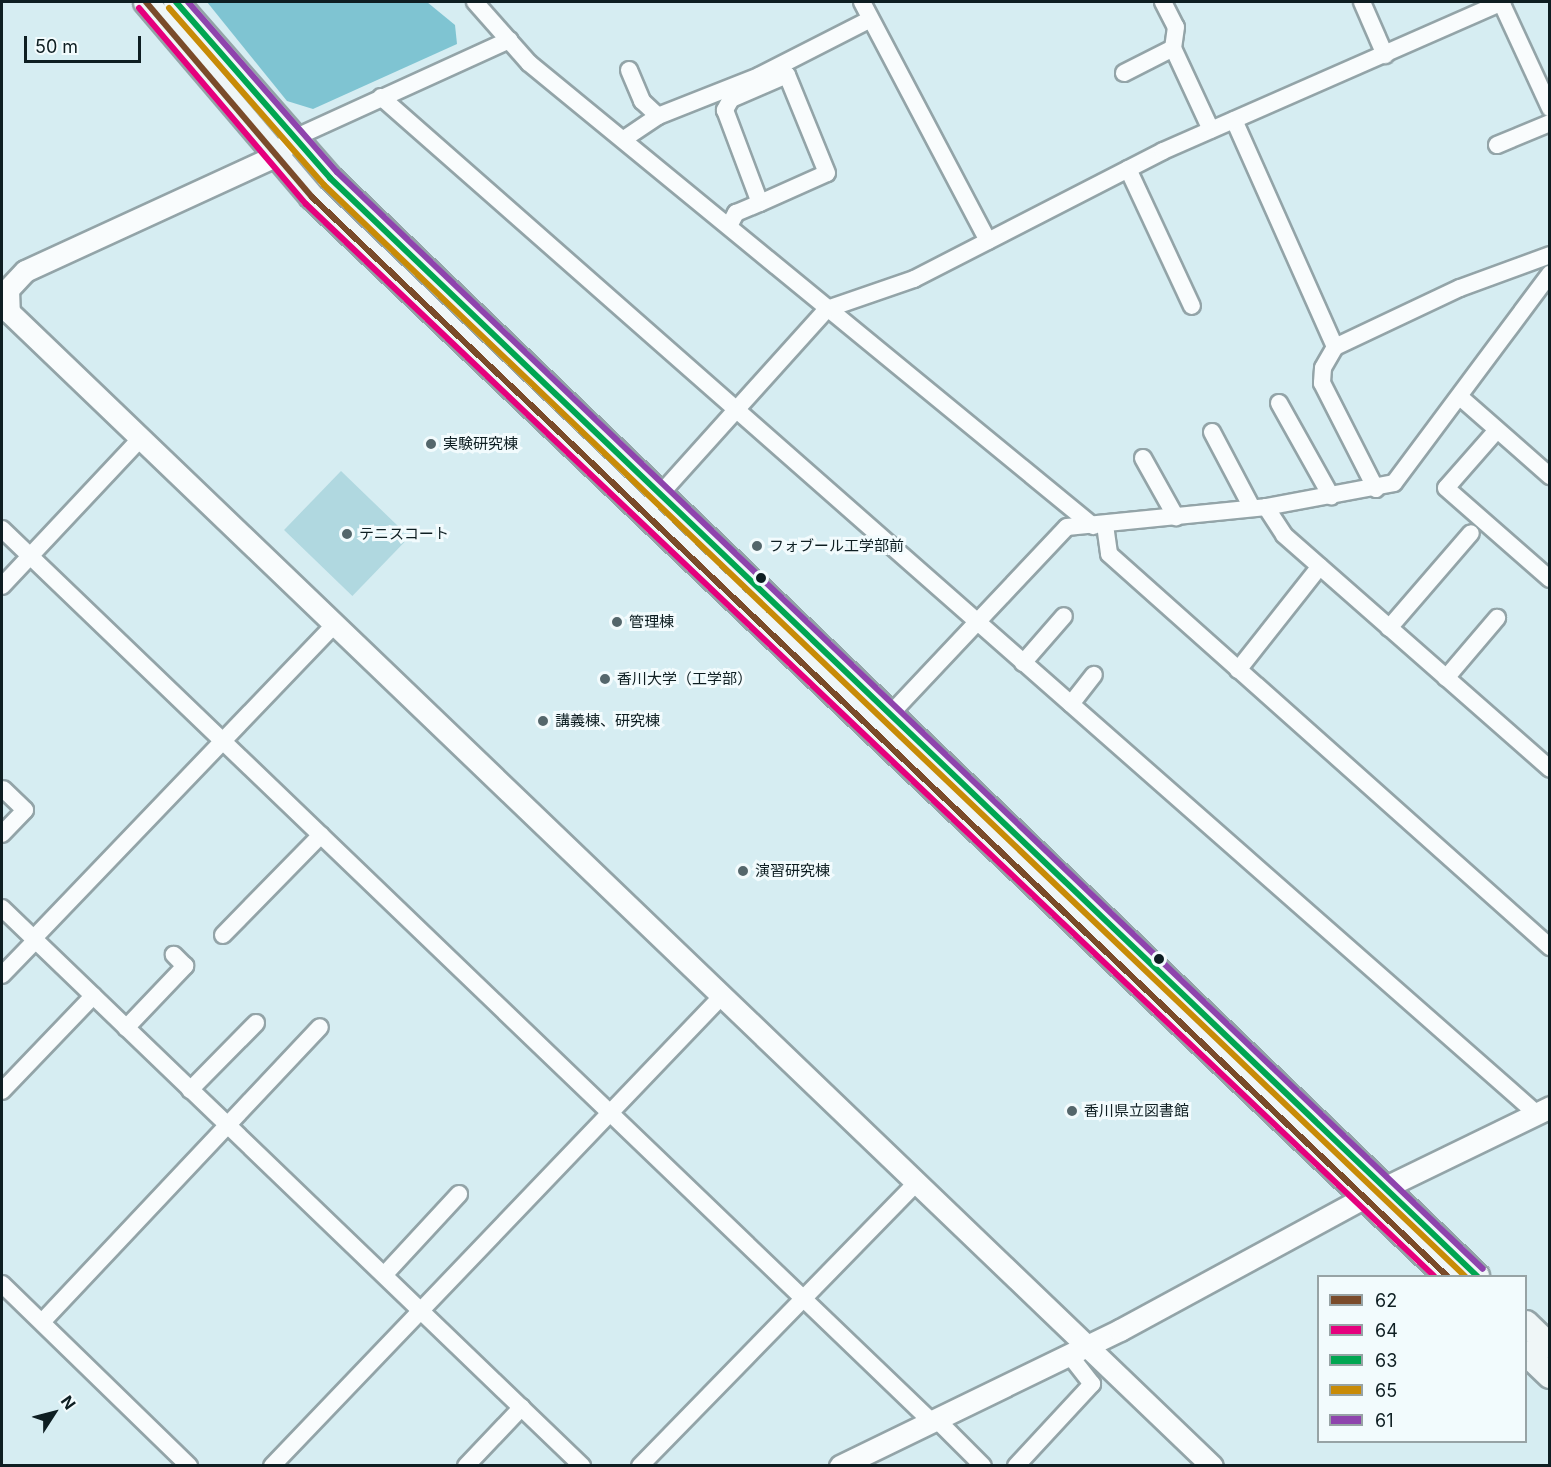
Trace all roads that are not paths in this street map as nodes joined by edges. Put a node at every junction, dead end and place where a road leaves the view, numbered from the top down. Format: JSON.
{"nodes":[{"id":1,"x":146,"y":2,"type":"edge"},
{"id":2,"x":176,"y":2,"type":"edge"},
{"id":3,"x":475,"y":2,"type":"edge"},
{"id":4,"x":862,"y":2,"type":"edge"},
{"id":5,"x":1163,"y":2,"type":"edge"},
{"id":6,"x":1362,"y":2,"type":"edge"},
{"id":7,"x":1502,"y":2,"type":"edge"},
{"id":8,"x":869,"y":20,"type":"junction"},
{"id":9,"x":509,"y":40,"type":"junction"},
{"id":10,"x":1173,"y":48,"type":"junction"},
{"id":11,"x":1385,"y":55,"type":"junction"},
{"id":12,"x":629,"y":70,"type":"dead end"},
{"id":13,"x":1124,"y":73,"type":"dead end"},
{"id":14,"x":381,"y":97,"type":"junction"},
{"id":15,"x":1550,"y":108,"type":"edge"},
{"id":16,"x":658,"y":116,"type":"junction"},
{"id":17,"x":1234,"y":120,"type":"junction"},
{"id":18,"x":1550,"y":123,"type":"edge"},
{"id":19,"x":1211,"y":130,"type":"junction"},
{"id":20,"x":292,"y":139,"type":"junction"},
{"id":21,"x":624,"y":139,"type":"junction"},
{"id":22,"x":1497,"y":145,"type":"dead end"},
{"id":23,"x":273,"y":157,"type":"junction"},
{"id":24,"x":1128,"y":169,"type":"junction"},
{"id":25,"x":760,"y":203,"type":"junction"},
{"id":26,"x":729,"y":226,"type":"junction"},
{"id":27,"x":988,"y":241,"type":"junction"},
{"id":28,"x":1550,"y":255,"type":"edge"},
{"id":29,"x":1550,"y":274,"type":"edge"},
{"id":30,"x":5,"y":288,"type":"edge"},
{"id":31,"x":1192,"y":306,"type":"dead end"},
{"id":32,"x":827,"y":309,"type":"junction"},
{"id":33,"x":1335,"y":347,"type":"junction"},
{"id":34,"x":1460,"y":397,"type":"junction"},
{"id":35,"x":1279,"y":403,"type":"dead end"},
{"id":36,"x":734,"y":409,"type":"junction"},
{"id":37,"x":1497,"y":429,"type":"junction"},
{"id":38,"x":1212,"y":432,"type":"dead end"},
{"id":39,"x":139,"y":440,"type":"junction"},
{"id":40,"x":1143,"y":458,"type":"dead end"},
{"id":41,"x":1550,"y":476,"type":"edge"},
{"id":42,"x":1376,"y":489,"type":"junction"},
{"id":43,"x":1330,"y":496,"type":"junction"},
{"id":44,"x":653,"y":502,"type":"junction"},
{"id":45,"x":1259,"y":507,"type":"junction"},
{"id":46,"x":1176,"y":517,"type":"junction"},
{"id":47,"x":1099,"y":526,"type":"junction"},
{"id":48,"x":2,"y":529,"type":"edge"},
{"id":49,"x":1471,"y":533,"type":"dead end"},
{"id":50,"x":30,"y":556,"type":"junction"},
{"id":51,"x":1320,"y":566,"type":"junction"},
{"id":52,"x":1550,"y":579,"type":"edge"},
{"id":53,"x":2,"y":586,"type":"edge"},
{"id":54,"x":1064,"y":616,"type":"dead end"},
{"id":55,"x":1497,"y":618,"type":"dead end"},
{"id":56,"x":976,"y":621,"type":"junction"},
{"id":57,"x":333,"y":626,"type":"junction"},
{"id":58,"x":1389,"y":628,"type":"junction"},
{"id":59,"x":1023,"y":663,"type":"junction"},
{"id":60,"x":1238,"y":670,"type":"junction"},
{"id":61,"x":1094,"y":675,"type":"dead end"},
{"id":62,"x":1446,"y":678,"type":"junction"},
{"id":63,"x":1071,"y":704,"type":"junction"},
{"id":64,"x":884,"y":722,"type":"junction"},
{"id":65,"x":222,"y":740,"type":"junction"},
{"id":66,"x":1550,"y":769,"type":"edge"},
{"id":67,"x":3,"y":789,"type":"dead end"},
{"id":68,"x":2,"y":834,"type":"edge"},
{"id":69,"x":321,"y":835,"type":"junction"},
{"id":70,"x":2,"y":908,"type":"edge"},
{"id":71,"x":223,"y":935,"type":"dead end"},
{"id":72,"x":34,"y":940,"type":"junction"},
{"id":73,"x":1550,"y":947,"type":"edge"},
{"id":74,"x":174,"y":954,"type":"dead end"},
{"id":75,"x":2,"y":975,"type":"edge"},
{"id":76,"x":93,"y":996,"type":"junction"},
{"id":77,"x":722,"y":996,"type":"junction"},
{"id":78,"x":256,"y":1023,"type":"dead end"},
{"id":79,"x":320,"y":1027,"type":"dead end"},
{"id":80,"x":126,"y":1028,"type":"junction"},
{"id":81,"x":190,"y":1090,"type":"junction"},
{"id":82,"x":2,"y":1091,"type":"edge"},
{"id":83,"x":1543,"y":1110,"type":"edge"},
{"id":84,"x":612,"y":1112,"type":"junction"},
{"id":85,"x":226,"y":1125,"type":"junction"},
{"id":86,"x":917,"y":1182,"type":"junction"},
{"id":87,"x":1375,"y":1193,"type":"junction"},
{"id":88,"x":459,"y":1194,"type":"dead end"},
{"id":89,"x":385,"y":1274,"type":"junction"},
{"id":90,"x":1446,"y":1275,"type":"edge"},
{"id":91,"x":1476,"y":1275,"type":"edge"},
{"id":92,"x":2,"y":1284,"type":"edge"},
{"id":93,"x":804,"y":1299,"type":"junction"},
{"id":94,"x":425,"y":1312,"type":"junction"},
{"id":95,"x":42,"y":1322,"type":"junction"},
{"id":96,"x":1527,"y":1324,"type":"edge"},
{"id":97,"x":1089,"y":1345,"type":"junction"},
{"id":98,"x":1550,"y":1346,"type":"edge"},
{"id":99,"x":1527,"y":1354,"type":"edge"},
{"id":100,"x":1069,"y":1355,"type":"junction"},
{"id":101,"x":1550,"y":1376,"type":"edge"},
{"id":102,"x":522,"y":1407,"type":"junction"},
{"id":103,"x":934,"y":1420,"type":"junction"},
{"id":104,"x":189,"y":1466,"type":"edge"},
{"id":105,"x":272,"y":1466,"type":"edge"},
{"id":106,"x":466,"y":1466,"type":"edge"},
{"id":107,"x":582,"y":1466,"type":"edge"},
{"id":108,"x":640,"y":1466,"type":"edge"},
{"id":109,"x":840,"y":1466,"type":"edge"},
{"id":110,"x":983,"y":1466,"type":"edge"},
{"id":111,"x":1016,"y":1466,"type":"edge"},
{"id":112,"x":1212,"y":1466,"type":"edge"}],
"edges":[{"from":1,"to":23,"type":"main road"},
{"from":2,"to":20,"type":"main road"},
{"from":3,"to":9,"type":"street"},
{"from":4,"to":8,"type":"street"},
{"from":5,"to":10,"type":"street"},
{"from":6,"to":11,"type":"street"},
{"from":7,"to":11,"type":"street"},
{"from":7,"to":15,"type":"street"},
{"from":8,"to":16,"type":"street"},
{"from":8,"to":27,"type":"street"},
{"from":9,"to":14,"type":"street"},
{"from":9,"to":21,"type":"street"},
{"from":10,"to":13,"type":"street"},
{"from":10,"to":19,"type":"street"},
{"from":11,"to":17,"type":"street"},
{"from":12,"to":16,"type":"street"},
{"from":14,"to":20,"type":"street"},
{"from":14,"to":36,"type":"street"},
{"from":16,"to":21,"type":"street"},
{"from":17,"to":19,"type":"street"},
{"from":17,"to":33,"type":"street"},
{"from":18,"to":22,"type":"street"},
{"from":19,"to":24,"type":"street"},
{"from":20,"to":23,"type":"street"},
{"from":20,"to":44,"type":"main road"},
{"from":21,"to":26,"type":"street"},
{"from":23,"to":30,"type":"street"},
{"from":23,"to":44,"type":"main road"},
{"from":24,"to":27,"type":"street"},
{"from":24,"to":31,"type":"street"},
{"from":25,"to":25,"type":"street"},
{"from":25,"to":26,"type":"street"},
{"from":26,"to":32,"type":"street"},
{"from":27,"to":32,"type":"street"},
{"from":28,"to":33,"type":"street"},
{"from":29,"to":34,"type":"street"},
{"from":30,"to":39,"type":"street"},
{"from":32,"to":36,"type":"street"},
{"from":32,"to":47,"type":"street"},
{"from":33,"to":42,"type":"street"},
{"from":34,"to":37,"type":"street"},
{"from":34,"to":42,"type":"street"},
{"from":35,"to":43,"type":"street"},
{"from":36,"to":44,"type":"street"},
{"from":36,"to":56,"type":"street"},
{"from":37,"to":41,"type":"street"},
{"from":37,"to":52,"type":"street"},
{"from":38,"to":45,"type":"street"},
{"from":39,"to":50,"type":"street"},
{"from":39,"to":57,"type":"street"},
{"from":40,"to":46,"type":"street"},
{"from":42,"to":43,"type":"street"},
{"from":43,"to":45,"type":"street"},
{"from":44,"to":64,"type":"main road"},
{"from":45,"to":46,"type":"street"},
{"from":45,"to":51,"type":"street"},
{"from":46,"to":47,"type":"street"},
{"from":47,"to":56,"type":"street"},
{"from":47,"to":60,"type":"street"},
{"from":48,"to":50,"type":"street"},
{"from":49,"to":58,"type":"street"},
{"from":50,"to":53,"type":"street"},
{"from":50,"to":65,"type":"street"},
{"from":51,"to":58,"type":"street"},
{"from":51,"to":60,"type":"street"},
{"from":54,"to":59,"type":"street"},
{"from":55,"to":62,"type":"street"},
{"from":56,"to":59,"type":"street"},
{"from":56,"to":64,"type":"street"},
{"from":57,"to":65,"type":"street"},
{"from":57,"to":77,"type":"street"},
{"from":58,"to":62,"type":"street"},
{"from":59,"to":63,"type":"street"},
{"from":60,"to":73,"type":"street"},
{"from":61,"to":63,"type":"street"},
{"from":62,"to":66,"type":"street"},
{"from":63,"to":83,"type":"street"},
{"from":64,"to":87,"type":"main road"},
{"from":65,"to":69,"type":"street"},
{"from":65,"to":72,"type":"street"},
{"from":67,"to":68,"type":"street"},
{"from":69,"to":71,"type":"street"},
{"from":69,"to":84,"type":"street"},
{"from":70,"to":72,"type":"street"},
{"from":72,"to":75,"type":"street"},
{"from":72,"to":76,"type":"street"},
{"from":74,"to":80,"type":"street"},
{"from":76,"to":80,"type":"street"},
{"from":76,"to":82,"type":"street"},
{"from":77,"to":84,"type":"street"},
{"from":77,"to":86,"type":"street"},
{"from":78,"to":81,"type":"street"},
{"from":79,"to":85,"type":"street"},
{"from":80,"to":81,"type":"street"},
{"from":81,"to":85,"type":"street"},
{"from":83,"to":87,"type":"street"},
{"from":84,"to":93,"type":"street"},
{"from":84,"to":94,"type":"street"},
{"from":85,"to":89,"type":"street"},
{"from":85,"to":95,"type":"street"},
{"from":86,"to":93,"type":"street"},
{"from":86,"to":97,"type":"street"},
{"from":87,"to":90,"type":"main road"},
{"from":87,"to":91,"type":"main road"},
{"from":87,"to":97,"type":"street"},
{"from":88,"to":89,"type":"street"},
{"from":89,"to":94,"type":"street"},
{"from":92,"to":95,"type":"street"},
{"from":93,"to":103,"type":"street"},
{"from":93,"to":108,"type":"street"},
{"from":94,"to":102,"type":"street"},
{"from":94,"to":105,"type":"street"},
{"from":95,"to":104,"type":"street"},
{"from":96,"to":98,"type":"main road"},
{"from":97,"to":100,"type":"street"},
{"from":97,"to":112,"type":"street"},
{"from":99,"to":101,"type":"main road"},
{"from":100,"to":103,"type":"street"},
{"from":100,"to":111,"type":"street"},
{"from":102,"to":106,"type":"street"},
{"from":102,"to":107,"type":"street"},
{"from":103,"to":109,"type":"street"},
{"from":103,"to":110,"type":"street"}]}
